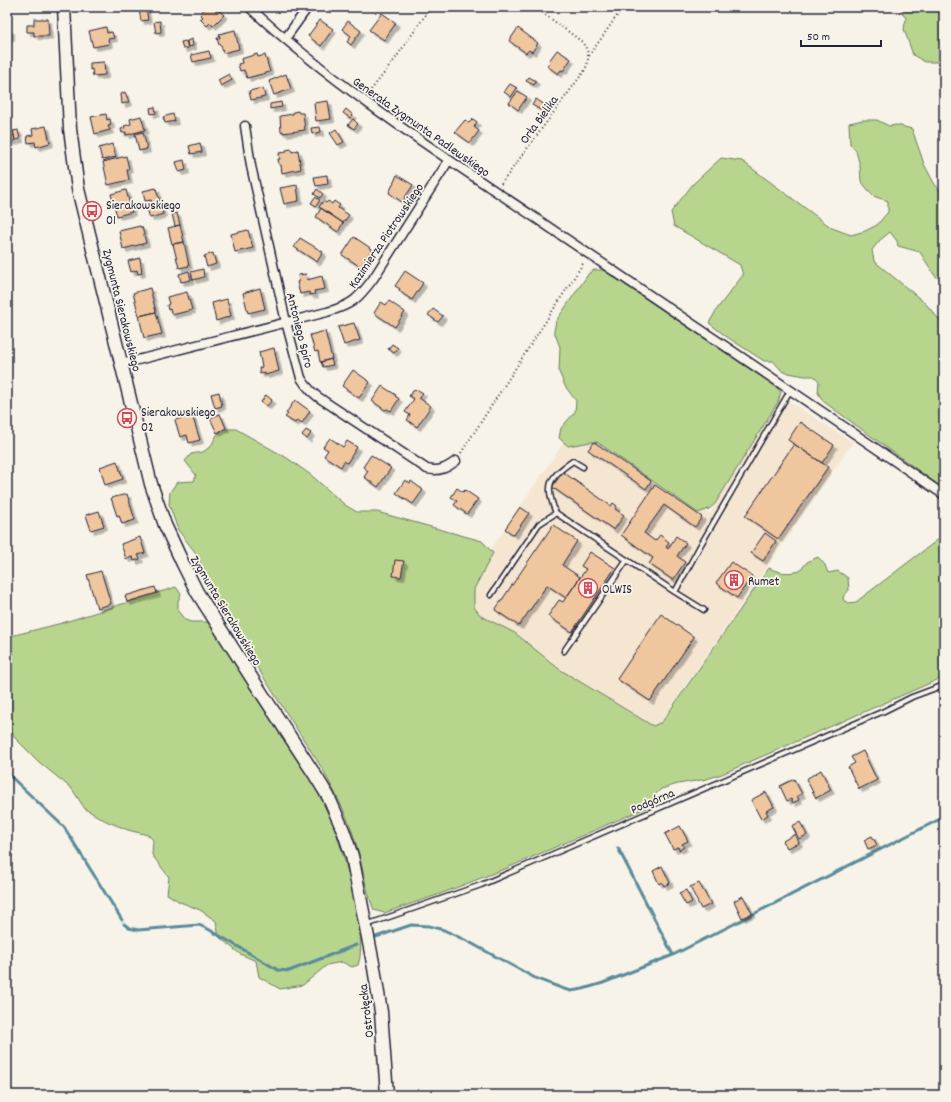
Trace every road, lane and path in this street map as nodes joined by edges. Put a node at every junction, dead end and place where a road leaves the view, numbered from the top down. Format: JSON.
{"nodes":[{"id":1,"x":64,"y":7,"type":"edge"},
{"id":2,"x":249,"y":7,"type":"edge"},
{"id":3,"x":308,"y":7,"type":"edge"},
{"id":4,"x":431,"y":7,"type":"edge"},
{"id":5,"x":535,"y":7,"type":"edge"},
{"id":6,"x":623,"y":7,"type":"edge"},
{"id":7,"x":284,"y":39,"type":"junction"},
{"id":8,"x":589,"y":56,"type":"junction"},
{"id":9,"x":371,"y":90,"type":"dead end"},
{"id":10,"x":245,"y":126,"type":"dead end"},
{"id":11,"x":449,"y":160,"type":"junction"},
{"id":12,"x":496,"y":191,"type":"junction"},
{"id":13,"x":589,"y":254,"type":"junction"},
{"id":14,"x":286,"y":322,"type":"junction"},
{"id":15,"x":124,"y":342,"type":"dead end"},
{"id":16,"x":136,"y":351,"type":"dead end"},
{"id":17,"x":122,"y":364,"type":"junction"},
{"id":18,"x":791,"y":389,"type":"junction"},
{"id":19,"x":456,"y":461,"type":"joint"},
{"id":20,"x":583,"y":467,"type":"dead end"},
{"id":21,"x":944,"y":495,"type":"edge"},
{"id":22,"x":556,"y":513,"type":"junction"},
{"id":23,"x":627,"y":560,"type":"junction"},
{"id":24,"x":675,"y":592,"type":"junction"},
{"id":25,"x":491,"y":595,"type":"dead end"},
{"id":26,"x":704,"y":610,"type":"dead end"},
{"id":27,"x":564,"y":651,"type":"dead end"},
{"id":28,"x":944,"y":685,"type":"edge"},
{"id":29,"x":365,"y":925,"type":"junction"},
{"id":30,"x":387,"y":1095,"type":"edge"}],
"edges":[{"from":1,"to":17,"type":"street","name":"Zygmunta Sierakowskiego"},
{"from":2,"to":7,"type":"street","name":"Generała Zygmunta Padlewskiego"},
{"from":3,"to":7,"type":"street"},
{"from":4,"to":9,"type":"path"},
{"from":5,"to":8,"type":"path"},
{"from":6,"to":8,"type":"path","name":"Orła Bielika"},
{"from":7,"to":11,"type":"street","name":"Generała Zygmunta Padlewskiego"},
{"from":8,"to":12,"type":"path","name":"Orła Bielika"},
{"from":10,"to":14,"type":"street","name":"Antoniego Spiro"},
{"from":11,"to":12,"type":"street","name":"Generała Zygmunta Padlewskiego"},
{"from":11,"to":14,"type":"street","name":"Kazimierza Piotrowskiego"},
{"from":12,"to":13,"type":"street","name":"Generała Zygmunta Padlewskiego"},
{"from":13,"to":18,"type":"street","name":"Generała Zygmunta Padlewskiego"},
{"from":13,"to":19,"type":"path"},
{"from":14,"to":17,"type":"street","name":"Kazimierza Piotrowskiego"},
{"from":14,"to":19,"type":"street","name":"Antoniego Spiro"},
{"from":15,"to":16,"type":"path"},
{"from":17,"to":29,"type":"street","name":"Zygmunta Sierakowskiego"},
{"from":18,"to":21,"type":"street","name":"Generała Zygmunta Padlewskiego"},
{"from":18,"to":24,"type":"lane"},
{"from":20,"to":22,"type":"lane"},
{"from":22,"to":23,"type":"lane"},
{"from":22,"to":25,"type":"lane"},
{"from":23,"to":24,"type":"lane"},
{"from":23,"to":27,"type":"lane"},
{"from":24,"to":26,"type":"lane"},
{"from":28,"to":29,"type":"lane","name":"Podgórna"},
{"from":29,"to":30,"type":"street","name":"Ostrołęcka"}]}
